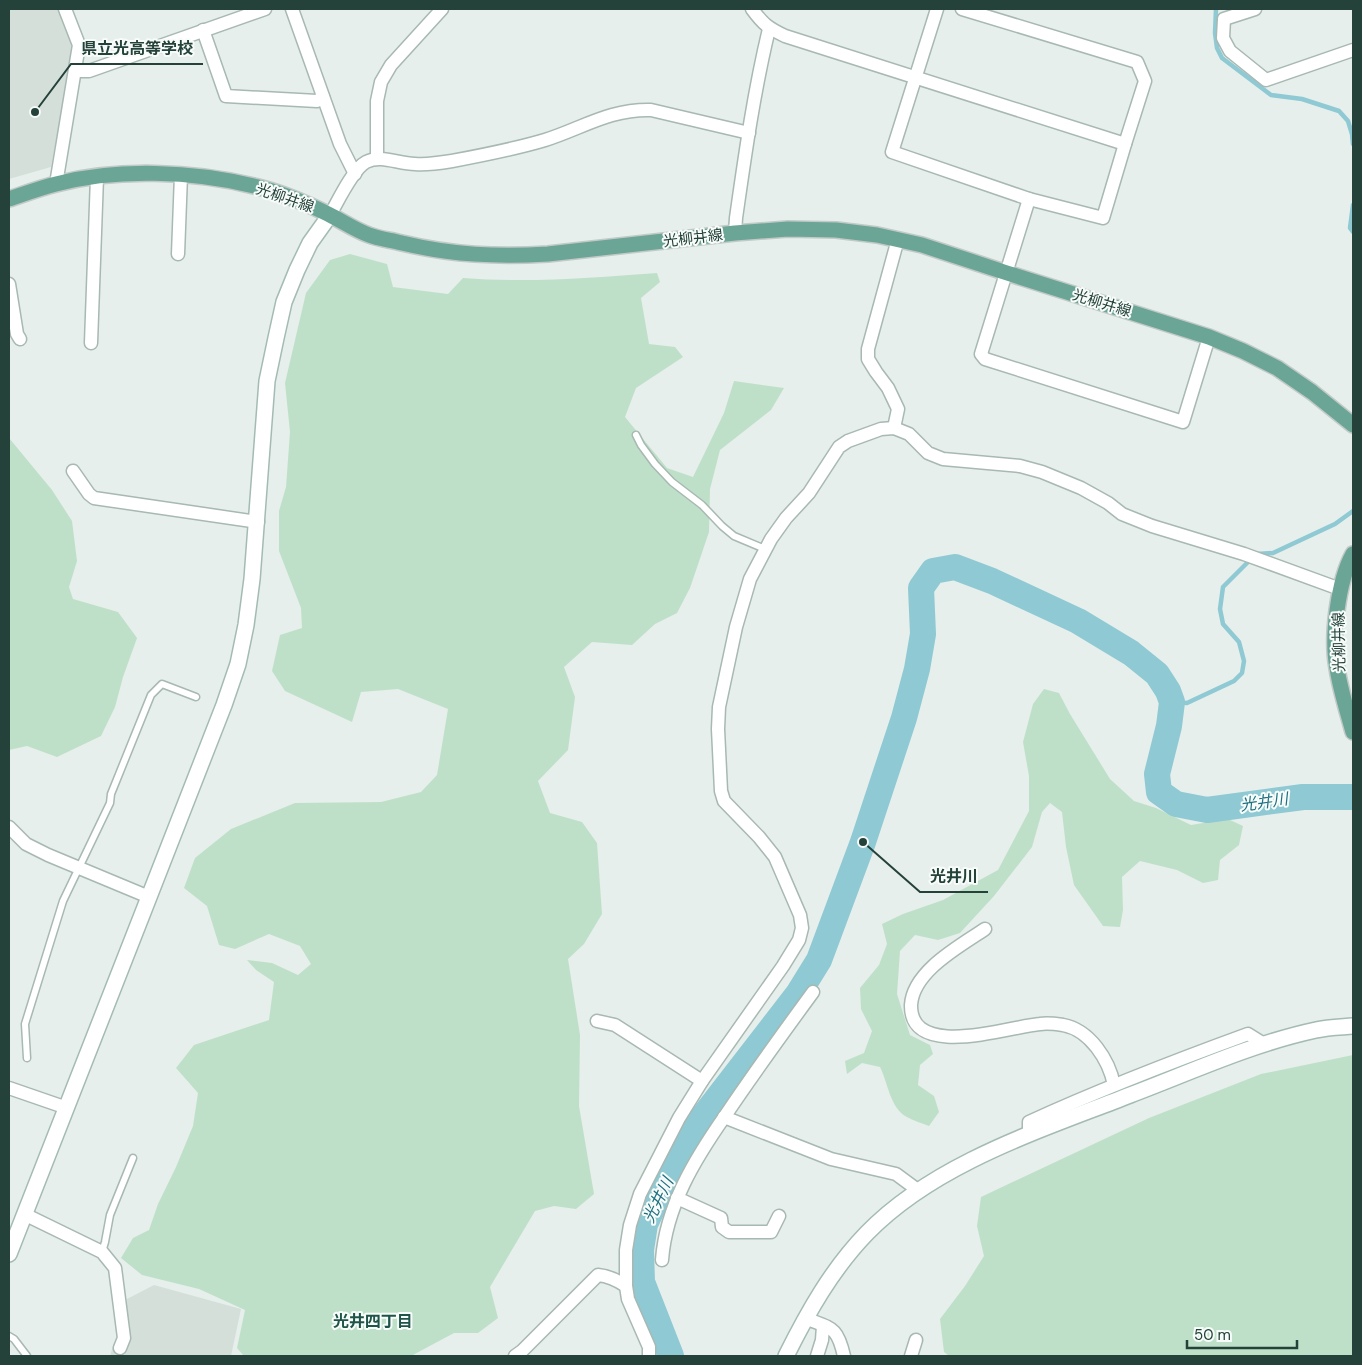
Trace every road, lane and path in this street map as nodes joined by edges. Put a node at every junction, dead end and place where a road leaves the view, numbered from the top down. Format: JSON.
{"nodes":[{"id":1,"x":65,"y":9,"type":"edge"},
{"id":2,"x":265,"y":9,"type":"edge"},
{"id":3,"x":292,"y":9,"type":"edge"},
{"id":4,"x":442,"y":9,"type":"edge"},
{"id":5,"x":752,"y":9,"type":"edge"},
{"id":6,"x":937,"y":9,"type":"edge"},
{"id":7,"x":962,"y":9,"type":"edge"},
{"id":8,"x":1255,"y":9,"type":"edge"},
{"id":9,"x":770,"y":29,"type":"junction"},
{"id":10,"x":203,"y":30,"type":"junction"},
{"id":11,"x":1353,"y":50,"type":"edge"},
{"id":12,"x":75,"y":72,"type":"junction"},
{"id":13,"x":914,"y":78,"type":"junction"},
{"id":14,"x":323,"y":97,"type":"junction"},
{"id":15,"x":749,"y":133,"type":"junction"},
{"id":16,"x":1125,"y":144,"type":"junction"},
{"id":17,"x":376,"y":158,"type":"junction"},
{"id":18,"x":354,"y":174,"type":"junction"},
{"id":19,"x":181,"y":175,"type":"junction"},
{"id":20,"x":97,"y":177,"type":"junction"},
{"id":21,"x":56,"y":184,"type":"junction"},
{"id":22,"x":1029,"y":198,"type":"junction"},
{"id":23,"x":9,"y":199,"type":"edge"},
{"id":24,"x":330,"y":215,"type":"junction"},
{"id":25,"x":735,"y":232,"type":"junction"},
{"id":26,"x":898,"y":239,"type":"junction"},
{"id":27,"x":178,"y":254,"type":"dead end"},
{"id":28,"x":1007,"y":274,"type":"junction"},
{"id":29,"x":9,"y":284,"type":"edge"},
{"id":30,"x":1210,"y":337,"type":"junction"},
{"id":31,"x":20,"y":339,"type":"dead end"},
{"id":32,"x":91,"y":344,"type":"dead end"},
{"id":33,"x":1353,"y":425,"type":"edge"},
{"id":34,"x":894,"y":428,"type":"junction"},
{"id":35,"x":636,"y":434,"type":"dead end"},
{"id":36,"x":73,"y":471,"type":"dead end"},
{"id":37,"x":258,"y":522,"type":"junction"},
{"id":38,"x":765,"y":549,"type":"junction"},
{"id":39,"x":1353,"y":554,"type":"edge"},
{"id":40,"x":1340,"y":589,"type":"junction"},
{"id":41,"x":196,"y":697,"type":"dead end"},
{"id":42,"x":1353,"y":732,"type":"edge"},
{"id":43,"x":9,"y":827,"type":"edge"},
{"id":44,"x":79,"y":868,"type":"junction"},
{"id":45,"x":149,"y":897,"type":"junction"},
{"id":46,"x":985,"y":929,"type":"dead end"},
{"id":47,"x":813,"y":992,"type":"dead end"},
{"id":48,"x":597,"y":1021,"type":"dead end"},
{"id":49,"x":1353,"y":1026,"type":"edge"},
{"id":50,"x":1264,"y":1044,"type":"junction"},
{"id":51,"x":27,"y":1058,"type":"dead end"},
{"id":52,"x":702,"y":1081,"type":"junction"},
{"id":53,"x":1114,"y":1086,"type":"junction"},
{"id":54,"x":9,"y":1088,"type":"edge"},
{"id":55,"x":67,"y":1108,"type":"junction"},
{"id":56,"x":724,"y":1117,"type":"junction"},
{"id":57,"x":1029,"y":1135,"type":"junction"},
{"id":58,"x":133,"y":1158,"type":"dead end"},
{"id":59,"x":919,"y":1191,"type":"junction"},
{"id":60,"x":677,"y":1198,"type":"junction"},
{"id":61,"x":24,"y":1214,"type":"junction"},
{"id":62,"x":779,"y":1216,"type":"dead end"},
{"id":63,"x":102,"y":1252,"type":"junction"},
{"id":64,"x":9,"y":1254,"type":"edge"},
{"id":65,"x":662,"y":1260,"type":"dead end"},
{"id":66,"x":626,"y":1286,"type":"junction"},
{"id":67,"x":805,"y":1318,"type":"junction"},
{"id":68,"x":823,"y":1326,"type":"junction"},
{"id":69,"x":9,"y":1336,"type":"edge"},
{"id":70,"x":916,"y":1340,"type":"dead end"},
{"id":71,"x":120,"y":1348,"type":"dead end"},
{"id":72,"x":522,"y":1355,"type":"edge"},
{"id":73,"x":27,"y":1356,"type":"edge"},
{"id":74,"x":649,"y":1356,"type":"edge"},
{"id":75,"x":786,"y":1356,"type":"edge"},
{"id":76,"x":817,"y":1356,"type":"edge"},
{"id":77,"x":844,"y":1356,"type":"edge"},
{"id":78,"x":911,"y":1356,"type":"edge"}],
"edges":[{"from":1,"to":12,"type":"street"},
{"from":2,"to":10,"type":"street"},
{"from":3,"to":14,"type":"street"},
{"from":4,"to":17,"type":"street"},
{"from":5,"to":9,"type":"street"},
{"from":6,"to":13,"type":"street"},
{"from":7,"to":16,"type":"street"},
{"from":8,"to":11,"type":"street"},
{"from":9,"to":13,"type":"street"},
{"from":9,"to":15,"type":"street"},
{"from":10,"to":12,"type":"street"},
{"from":10,"to":14,"type":"street"},
{"from":12,"to":21,"type":"street"},
{"from":13,"to":16,"type":"street"},
{"from":13,"to":22,"type":"street"},
{"from":14,"to":18,"type":"street"},
{"from":15,"to":17,"type":"street"},
{"from":15,"to":25,"type":"street"},
{"from":16,"to":22,"type":"street"},
{"from":17,"to":18,"type":"street"},
{"from":18,"to":24,"type":"street"},
{"from":19,"to":20,"type":"main road","name":"光柳井線"},
{"from":19,"to":24,"type":"main road","name":"光柳井線"},
{"from":19,"to":27,"type":"street"},
{"from":20,"to":21,"type":"main road","name":"光柳井線"},
{"from":20,"to":32,"type":"street"},
{"from":21,"to":23,"type":"main road","name":"光柳井線"},
{"from":22,"to":28,"type":"street"},
{"from":24,"to":25,"type":"main road","name":"光柳井線"},
{"from":24,"to":37,"type":"street"},
{"from":25,"to":26,"type":"main road","name":"光柳井線"},
{"from":26,"to":28,"type":"main road","name":"光柳井線"},
{"from":26,"to":34,"type":"street"},
{"from":28,"to":30,"type":"main road","name":"光柳井線"},
{"from":28,"to":30,"type":"street"},
{"from":29,"to":31,"type":"street"},
{"from":30,"to":33,"type":"main road","name":"光柳井線"},
{"from":34,"to":38,"type":"street"},
{"from":34,"to":40,"type":"street"},
{"from":35,"to":38,"type":"lane"},
{"from":36,"to":37,"type":"street"},
{"from":37,"to":45,"type":"street"},
{"from":38,"to":52,"type":"street"},
{"from":39,"to":40,"type":"main road","name":"光柳井線"},
{"from":40,"to":42,"type":"main road","name":"光柳井線"},
{"from":41,"to":44,"type":"lane"},
{"from":43,"to":44,"type":"street"},
{"from":44,"to":45,"type":"street"},
{"from":44,"to":51,"type":"lane"},
{"from":45,"to":55,"type":"street"},
{"from":46,"to":53,"type":"street"},
{"from":47,"to":56,"type":"street"},
{"from":48,"to":52,"type":"street"},
{"from":49,"to":50,"type":"street"},
{"from":50,"to":53,"type":"street"},
{"from":50,"to":57,"type":"street"},
{"from":52,"to":66,"type":"street"},
{"from":53,"to":57,"type":"street"},
{"from":54,"to":55,"type":"street"},
{"from":55,"to":61,"type":"street"},
{"from":56,"to":59,"type":"street"},
{"from":56,"to":60,"type":"street"},
{"from":57,"to":59,"type":"street"},
{"from":58,"to":63,"type":"lane"},
{"from":59,"to":67,"type":"street"},
{"from":60,"to":62,"type":"street"},
{"from":60,"to":65,"type":"street"},
{"from":61,"to":63,"type":"street"},
{"from":61,"to":64,"type":"street"},
{"from":63,"to":71,"type":"street"},
{"from":66,"to":72,"type":"street"},
{"from":66,"to":74,"type":"street"},
{"from":67,"to":68,"type":"street"},
{"from":67,"to":75,"type":"street"},
{"from":68,"to":76,"type":"street"},
{"from":68,"to":77,"type":"street"},
{"from":69,"to":73,"type":"lane"},
{"from":70,"to":78,"type":"street"}]}
